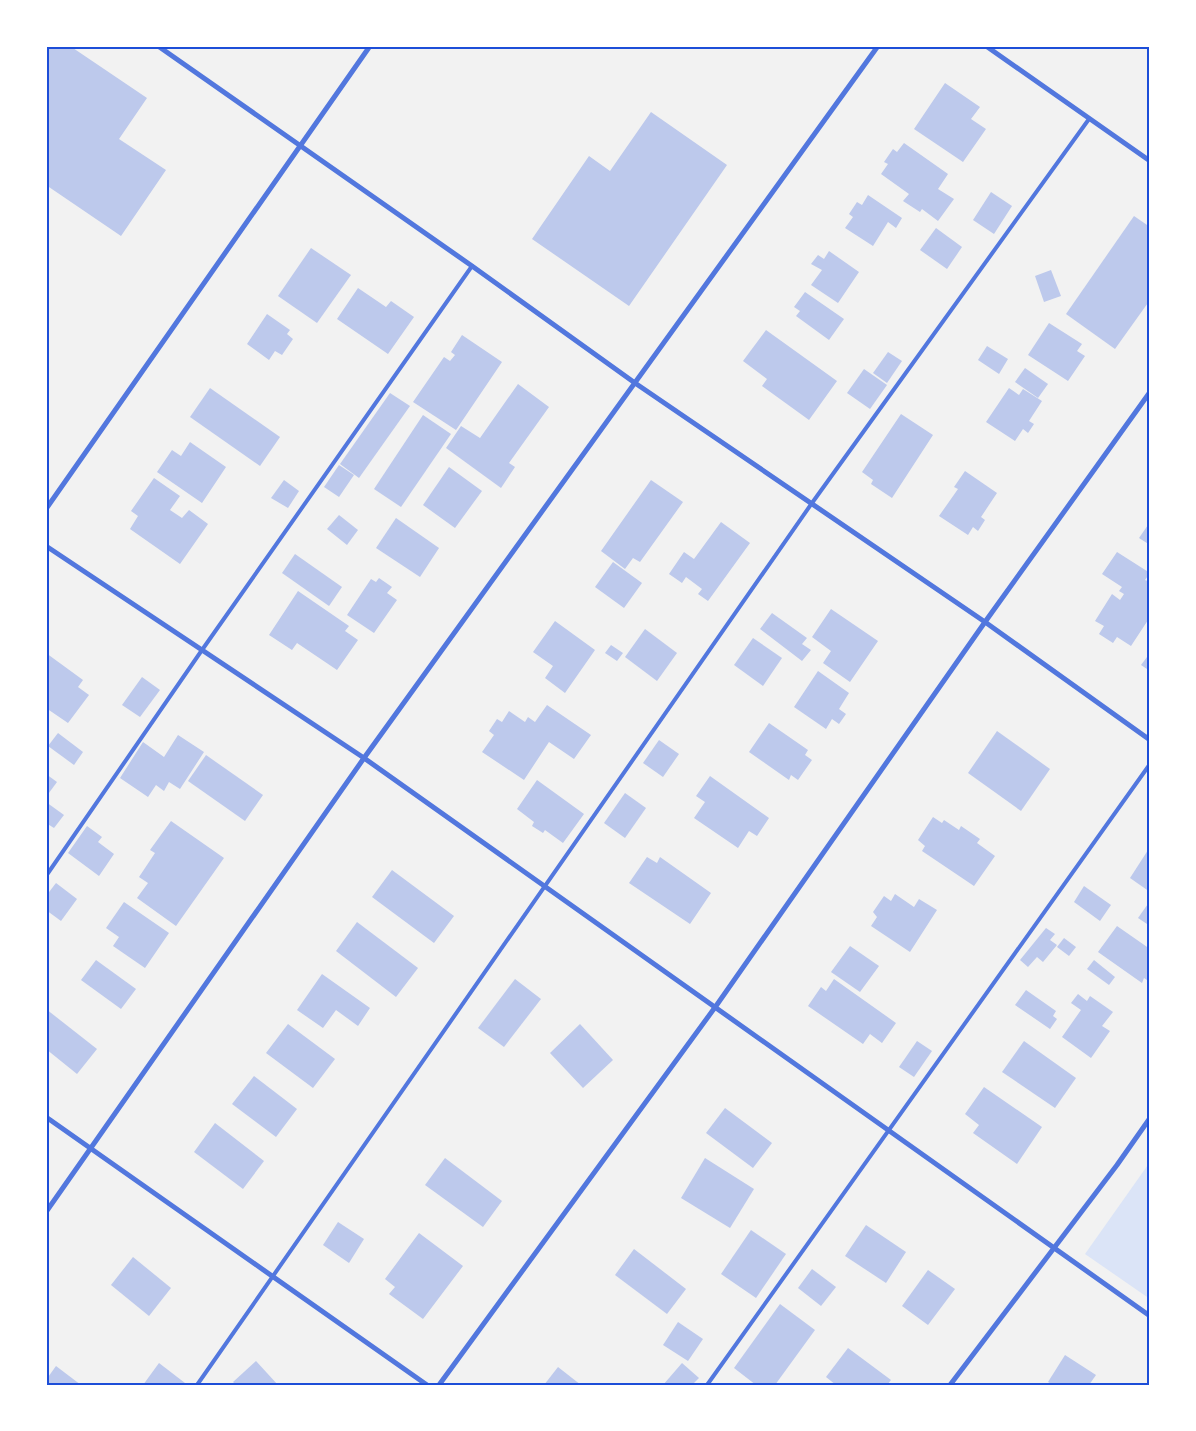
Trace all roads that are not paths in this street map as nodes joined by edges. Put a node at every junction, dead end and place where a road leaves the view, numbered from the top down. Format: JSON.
{"nodes":[{"id":1,"x":158,"y":46,"type":"edge"},
{"id":2,"x":370,"y":46,"type":"edge"},
{"id":3,"x":878,"y":46,"type":"edge"},
{"id":4,"x":986,"y":46,"type":"edge"},
{"id":5,"x":1088,"y":119,"type":"junction"},
{"id":6,"x":300,"y":145,"type":"junction"},
{"id":7,"x":1150,"y":161,"type":"edge"},
{"id":8,"x":472,"y":266,"type":"junction"},
{"id":9,"x":636,"y":382,"type":"junction"},
{"id":10,"x":1150,"y":392,"type":"edge"},
{"id":11,"x":812,"y":503,"type":"junction"},
{"id":12,"x":46,"y":509,"type":"edge"},
{"id":13,"x":46,"y":546,"type":"edge"},
{"id":14,"x":984,"y":622,"type":"junction"},
{"id":15,"x":202,"y":650,"type":"junction"},
{"id":16,"x":1150,"y":740,"type":"edge"},
{"id":17,"x":364,"y":758,"type":"junction"},
{"id":18,"x":1150,"y":764,"type":"edge"},
{"id":19,"x":46,"y":876,"type":"edge"},
{"id":20,"x":546,"y":886,"type":"junction"},
{"id":21,"x":716,"y":1006,"type":"junction"},
{"id":22,"x":46,"y":1117,"type":"edge"},
{"id":23,"x":1150,"y":1118,"type":"edge"},
{"id":24,"x":890,"y":1130,"type":"junction"},
{"id":25,"x":92,"y":1147,"type":"junction"},
{"id":26,"x":46,"y":1212,"type":"edge"},
{"id":27,"x":1054,"y":1247,"type":"junction"},
{"id":28,"x":273,"y":1276,"type":"junction"},
{"id":29,"x":1150,"y":1316,"type":"edge"},
{"id":30,"x":197,"y":1385,"type":"edge"},
{"id":31,"x":427,"y":1385,"type":"edge"},
{"id":32,"x":439,"y":1385,"type":"edge"},
{"id":33,"x":708,"y":1385,"type":"edge"},
{"id":34,"x":950,"y":1385,"type":"edge"}],
"edges":[{"from":1,"to":6,"type":"street"},
{"from":2,"to":6,"type":"street"},
{"from":3,"to":9,"type":"street"},
{"from":4,"to":5,"type":"street"},
{"from":5,"to":7,"type":"street"},
{"from":5,"to":11,"type":"lane"},
{"from":6,"to":8,"type":"street"},
{"from":6,"to":12,"type":"street"},
{"from":8,"to":9,"type":"street"},
{"from":8,"to":15,"type":"lane"},
{"from":9,"to":11,"type":"street"},
{"from":9,"to":17,"type":"street"},
{"from":10,"to":14,"type":"street"},
{"from":11,"to":14,"type":"street"},
{"from":11,"to":20,"type":"lane"},
{"from":13,"to":15,"type":"street"},
{"from":14,"to":16,"type":"street"},
{"from":14,"to":21,"type":"street"},
{"from":15,"to":17,"type":"street"},
{"from":15,"to":19,"type":"lane"},
{"from":17,"to":20,"type":"street"},
{"from":17,"to":25,"type":"street"},
{"from":18,"to":24,"type":"lane"},
{"from":20,"to":21,"type":"street"},
{"from":20,"to":28,"type":"lane"},
{"from":21,"to":24,"type":"street"},
{"from":21,"to":32,"type":"street"},
{"from":22,"to":25,"type":"street"},
{"from":23,"to":27,"type":"street"},
{"from":24,"to":27,"type":"street"},
{"from":24,"to":33,"type":"lane"},
{"from":25,"to":26,"type":"street"},
{"from":25,"to":28,"type":"street"},
{"from":27,"to":29,"type":"street"},
{"from":27,"to":34,"type":"street"},
{"from":28,"to":30,"type":"lane"},
{"from":28,"to":31,"type":"street"}]}
